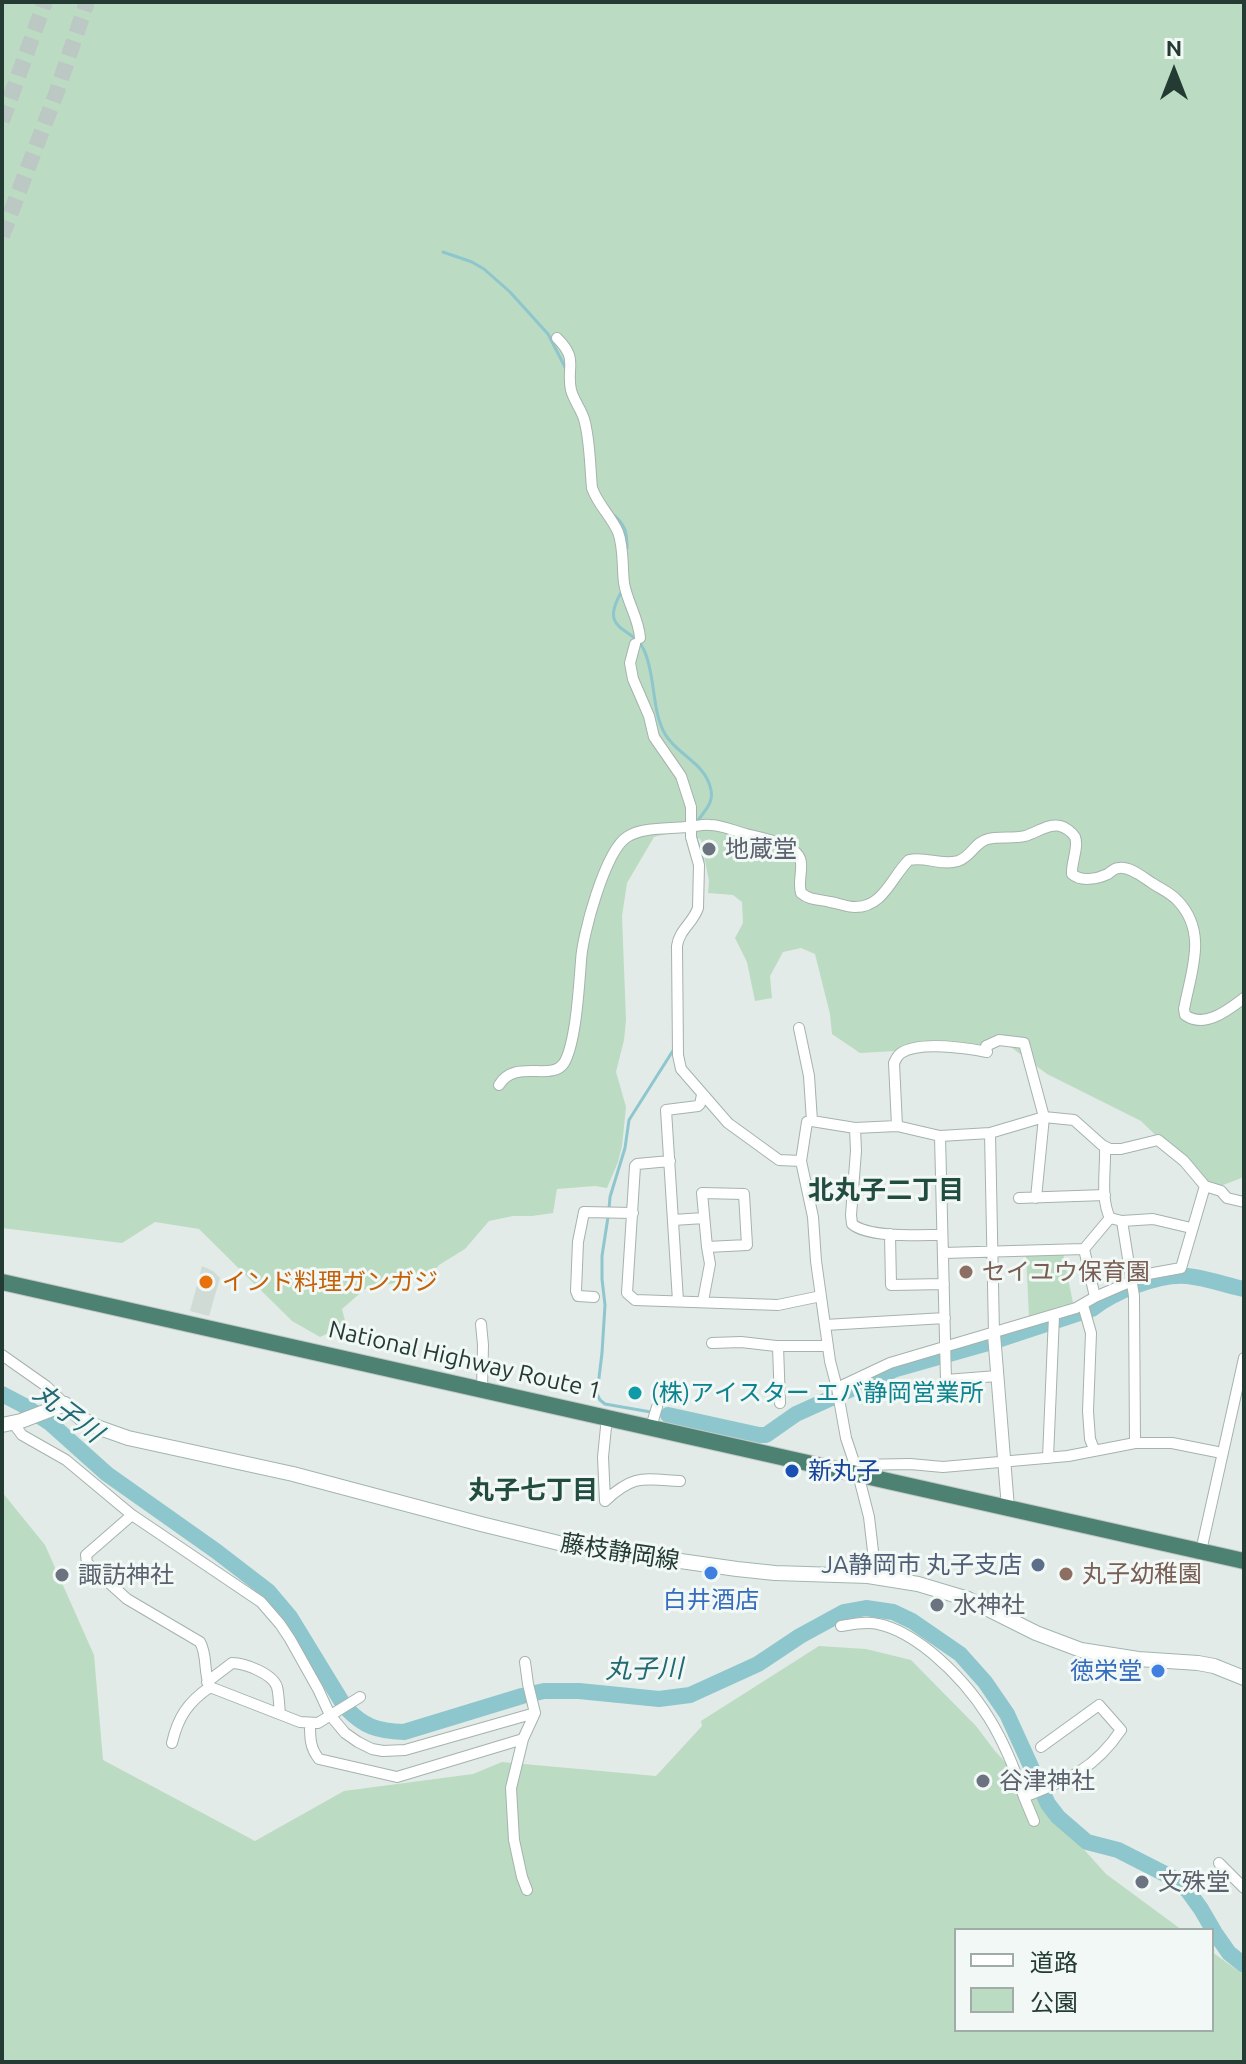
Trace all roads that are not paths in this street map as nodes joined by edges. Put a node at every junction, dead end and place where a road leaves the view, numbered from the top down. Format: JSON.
{"nodes":[{"id":1,"x":557,"y":338,"type":"dead end"},
{"id":2,"x":690,"y":827,"type":"junction"},
{"id":3,"x":1244,"y":998,"type":"edge"},
{"id":4,"x":799,"y":1028,"type":"dead end"},
{"id":5,"x":499,"y":1085,"type":"dead end"},
{"id":6,"x":702,"y":1095,"type":"junction"},
{"id":7,"x":1044,"y":1117,"type":"junction"},
{"id":8,"x":812,"y":1121,"type":"junction"},
{"id":9,"x":897,"y":1126,"type":"junction"},
{"id":10,"x":855,"y":1128,"type":"junction"},
{"id":11,"x":990,"y":1133,"type":"junction"},
{"id":12,"x":940,"y":1136,"type":"junction"},
{"id":13,"x":1105,"y":1147,"type":"junction"},
{"id":14,"x":670,"y":1161,"type":"junction"},
{"id":15,"x":801,"y":1161,"type":"junction"},
{"id":16,"x":1205,"y":1186,"type":"junction"},
{"id":17,"x":1105,"y":1195,"type":"junction"},
{"id":18,"x":1019,"y":1198,"type":"dead end"},
{"id":19,"x":1036,"y":1198,"type":"junction"},
{"id":20,"x":1244,"y":1202,"type":"edge"},
{"id":21,"x":633,"y":1213,"type":"junction"},
{"id":22,"x":704,"y":1218,"type":"junction"},
{"id":23,"x":1110,"y":1218,"type":"junction"},
{"id":24,"x":673,"y":1220,"type":"junction"},
{"id":25,"x":1122,"y":1221,"type":"junction"},
{"id":26,"x":1191,"y":1228,"type":"junction"},
{"id":27,"x":890,"y":1234,"type":"junction"},
{"id":28,"x":942,"y":1235,"type":"junction"},
{"id":29,"x":707,"y":1247,"type":"junction"},
{"id":30,"x":1084,"y":1249,"type":"junction"},
{"id":31,"x":992,"y":1252,"type":"junction"},
{"id":32,"x":943,"y":1253,"type":"junction"},
{"id":33,"x":2,"y":1282,"type":"edge"},
{"id":34,"x":944,"y":1284,"type":"junction"},
{"id":35,"x":1133,"y":1286,"type":"junction"},
{"id":36,"x":821,"y":1296,"type":"junction"},
{"id":37,"x":594,"y":1297,"type":"dead end"},
{"id":38,"x":1095,"y":1297,"type":"junction"},
{"id":39,"x":678,"y":1301,"type":"junction"},
{"id":40,"x":703,"y":1301,"type":"junction"},
{"id":41,"x":1085,"y":1311,"type":"junction"},
{"id":42,"x":1054,"y":1316,"type":"junction"},
{"id":43,"x":945,"y":1318,"type":"junction"},
{"id":44,"x":481,"y":1324,"type":"dead end"},
{"id":45,"x":825,"y":1325,"type":"junction"},
{"id":46,"x":994,"y":1334,"type":"junction"},
{"id":47,"x":712,"y":1343,"type":"dead end"},
{"id":48,"x":778,"y":1346,"type":"junction"},
{"id":49,"x":828,"y":1346,"type":"junction"},
{"id":50,"x":946,"y":1352,"type":"junction"},
{"id":51,"x":2,"y":1355,"type":"edge"},
{"id":52,"x":1244,"y":1358,"type":"edge"},
{"id":53,"x":997,"y":1376,"type":"junction"},
{"id":54,"x":482,"y":1389,"type":"junction"},
{"id":55,"x":838,"y":1393,"type":"junction"},
{"id":56,"x":780,"y":1403,"type":"dead end"},
{"id":57,"x":58,"y":1407,"type":"junction"},
{"id":58,"x":607,"y":1417,"type":"junction"},
{"id":59,"x":12,"y":1423,"type":"edge"},
{"id":60,"x":1135,"y":1443,"type":"junction"},
{"id":61,"x":1094,"y":1449,"type":"junction"},
{"id":62,"x":1222,"y":1453,"type":"junction"},
{"id":63,"x":1048,"y":1458,"type":"junction"},
{"id":64,"x":1004,"y":1461,"type":"junction"},
{"id":65,"x":856,"y":1469,"type":"junction"},
{"id":66,"x":680,"y":1481,"type":"dead end"},
{"id":67,"x":1008,"y":1508,"type":"junction"},
{"id":68,"x":132,"y":1515,"type":"junction"},
{"id":69,"x":1201,"y":1551,"type":"junction"},
{"id":70,"x":1244,"y":1561,"type":"edge"},
{"id":71,"x":876,"y":1577,"type":"junction"},
{"id":72,"x":841,"y":1626,"type":"dead end"},
{"id":73,"x":525,"y":1662,"type":"dead end"},
{"id":74,"x":1244,"y":1678,"type":"edge"},
{"id":75,"x":208,"y":1685,"type":"junction"},
{"id":76,"x":357,"y":1699,"type":"dead end"},
{"id":77,"x":535,"y":1712,"type":"junction"},
{"id":78,"x":280,"y":1714,"type":"junction"},
{"id":79,"x":331,"y":1715,"type":"junction"},
{"id":80,"x":310,"y":1724,"type":"junction"},
{"id":81,"x":523,"y":1739,"type":"junction"},
{"id":82,"x":172,"y":1743,"type":"dead end"},
{"id":83,"x":1041,"y":1747,"type":"dead end"},
{"id":84,"x":1025,"y":1797,"type":"junction"},
{"id":85,"x":1034,"y":1821,"type":"dead end"},
{"id":86,"x":1219,"y":1863,"type":"dead end"},
{"id":87,"x":1244,"y":1888,"type":"edge"},
{"id":88,"x":527,"y":1890,"type":"dead end"}],
"edges":[{"from":1,"to":2,"type":"street"},
{"from":2,"to":3,"type":"street"},
{"from":2,"to":5,"type":"street"},
{"from":2,"to":6,"type":"street"},
{"from":4,"to":8,"type":"street"},
{"from":6,"to":14,"type":"street"},
{"from":6,"to":15,"type":"street"},
{"from":7,"to":9,"type":"street"},
{"from":7,"to":11,"type":"street"},
{"from":7,"to":13,"type":"street"},
{"from":7,"to":19,"type":"street"},
{"from":8,"to":10,"type":"street"},
{"from":8,"to":15,"type":"street"},
{"from":9,"to":10,"type":"street"},
{"from":9,"to":12,"type":"street"},
{"from":10,"to":27,"type":"street"},
{"from":11,"to":12,"type":"street"},
{"from":11,"to":31,"type":"street"},
{"from":12,"to":28,"type":"street"},
{"from":13,"to":16,"type":"street"},
{"from":13,"to":17,"type":"street"},
{"from":14,"to":21,"type":"street"},
{"from":14,"to":24,"type":"street"},
{"from":15,"to":36,"type":"street"},
{"from":16,"to":20,"type":"street"},
{"from":16,"to":26,"type":"street"},
{"from":17,"to":19,"type":"street"},
{"from":17,"to":23,"type":"street"},
{"from":18,"to":19,"type":"street"},
{"from":21,"to":37,"type":"street"},
{"from":21,"to":39,"type":"street"},
{"from":22,"to":24,"type":"street"},
{"from":22,"to":29,"type":"street"},
{"from":22,"to":29,"type":"street"},
{"from":23,"to":25,"type":"street"},
{"from":23,"to":30,"type":"street"},
{"from":24,"to":39,"type":"street"},
{"from":25,"to":26,"type":"street"},
{"from":25,"to":35,"type":"street"},
{"from":26,"to":35,"type":"street"},
{"from":27,"to":28,"type":"street"},
{"from":27,"to":34,"type":"street"},
{"from":28,"to":32,"type":"street"},
{"from":29,"to":40,"type":"street"},
{"from":30,"to":31,"type":"street"},
{"from":30,"to":38,"type":"street"},
{"from":31,"to":32,"type":"street"},
{"from":31,"to":46,"type":"street"},
{"from":32,"to":34,"type":"street"},
{"from":33,"to":54,"type":"highway","name":"National Highway Route 1"},
{"from":34,"to":43,"type":"street"},
{"from":35,"to":38,"type":"street"},
{"from":35,"to":60,"type":"street"},
{"from":36,"to":40,"type":"street"},
{"from":36,"to":45,"type":"street"},
{"from":38,"to":41,"type":"street"},
{"from":39,"to":40,"type":"street"},
{"from":41,"to":42,"type":"street"},
{"from":41,"to":61,"type":"street"},
{"from":42,"to":46,"type":"street"},
{"from":42,"to":63,"type":"street"},
{"from":43,"to":45,"type":"street"},
{"from":43,"to":50,"type":"street"},
{"from":44,"to":54,"type":"street"},
{"from":45,"to":49,"type":"street"},
{"from":46,"to":50,"type":"street"},
{"from":46,"to":53,"type":"street"},
{"from":47,"to":48,"type":"street"},
{"from":48,"to":49,"type":"street"},
{"from":48,"to":56,"type":"street"},
{"from":49,"to":55,"type":"street"},
{"from":50,"to":53,"type":"street"},
{"from":50,"to":55,"type":"street"},
{"from":51,"to":57,"type":"street"},
{"from":52,"to":62,"type":"street"},
{"from":53,"to":64,"type":"street"},
{"from":54,"to":58,"type":"highway","name":"National Highway Route 1"},
{"from":55,"to":65,"type":"street"},
{"from":57,"to":59,"type":"main road"},
{"from":57,"to":71,"type":"main road","name":"藤枝静岡線"},
{"from":58,"to":65,"type":"highway","name":"National Highway Route 1"},
{"from":58,"to":66,"type":"street"},
{"from":59,"to":68,"type":"street"},
{"from":60,"to":61,"type":"street"},
{"from":60,"to":62,"type":"street"},
{"from":61,"to":63,"type":"street"},
{"from":62,"to":69,"type":"street"},
{"from":63,"to":64,"type":"street"},
{"from":64,"to":65,"type":"street"},
{"from":64,"to":67,"type":"street"},
{"from":65,"to":67,"type":"highway","name":"National Highway Route 1"},
{"from":65,"to":71,"type":"street"},
{"from":67,"to":69,"type":"highway","name":"National Highway Route 1"},
{"from":68,"to":75,"type":"street"},
{"from":68,"to":79,"type":"street"},
{"from":69,"to":70,"type":"highway","name":"National Highway Route 1"},
{"from":71,"to":74,"type":"main road","name":"藤枝静岡線"},
{"from":72,"to":84,"type":"street"},
{"from":73,"to":77,"type":"street"},
{"from":75,"to":78,"type":"street"},
{"from":75,"to":78,"type":"street"},
{"from":75,"to":82,"type":"street"},
{"from":76,"to":79,"type":"street"},
{"from":77,"to":79,"type":"street"},
{"from":77,"to":81,"type":"street"},
{"from":78,"to":80,"type":"street"},
{"from":79,"to":80,"type":"street"},
{"from":80,"to":81,"type":"street"},
{"from":81,"to":88,"type":"street"},
{"from":83,"to":84,"type":"street"},
{"from":84,"to":85,"type":"street"},
{"from":86,"to":87,"type":"street"}]}
